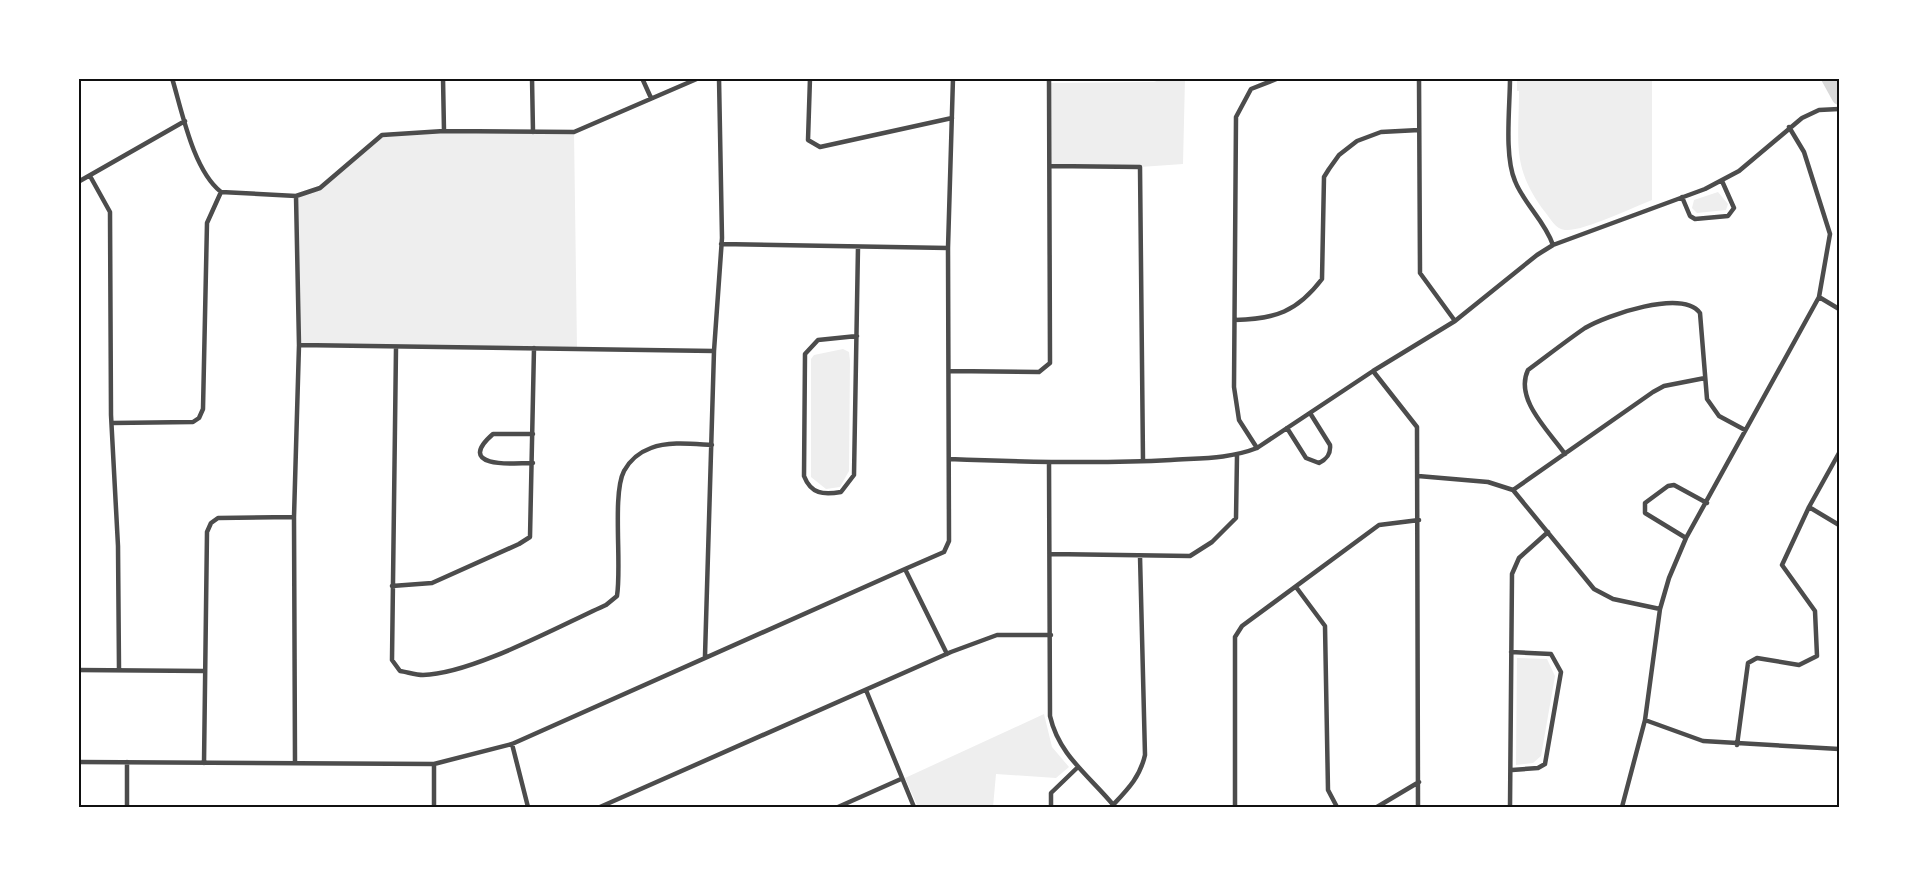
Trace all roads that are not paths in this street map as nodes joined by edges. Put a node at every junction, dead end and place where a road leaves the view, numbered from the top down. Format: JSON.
{"nodes":[{"id":1,"x":83,"y":78,"type":"edge"},
{"id":2,"x":172,"y":78,"type":"edge"},
{"id":3,"x":443,"y":78,"type":"edge"},
{"id":4,"x":532,"y":78,"type":"edge"},
{"id":5,"x":642,"y":78,"type":"edge"},
{"id":6,"x":699,"y":78,"type":"edge"},
{"id":7,"x":718,"y":78,"type":"edge"},
{"id":8,"x":810,"y":78,"type":"edge"},
{"id":9,"x":952,"y":78,"type":"edge"},
{"id":10,"x":1049,"y":78,"type":"edge"},
{"id":11,"x":1279,"y":78,"type":"edge"},
{"id":12,"x":1419,"y":78,"type":"edge"},
{"id":13,"x":1510,"y":78,"type":"edge"},
{"id":14,"x":78,"y":80,"type":"edge"},
{"id":15,"x":651,"y":98,"type":"junction"},
{"id":16,"x":1839,"y":109,"type":"edge"},
{"id":17,"x":952,"y":118,"type":"junction"},
{"id":18,"x":185,"y":121,"type":"junction"},
{"id":19,"x":1789,"y":127,"type":"junction"},
{"id":20,"x":1419,"y":129,"type":"junction"},
{"id":21,"x":444,"y":131,"type":"junction"},
{"id":22,"x":533,"y":132,"type":"junction"},
{"id":23,"x":1050,"y":166,"type":"junction"},
{"id":24,"x":90,"y":176,"type":"junction"},
{"id":25,"x":1722,"y":181,"type":"junction"},
{"id":26,"x":78,"y":182,"type":"edge"},
{"id":27,"x":221,"y":192,"type":"junction"},
{"id":28,"x":296,"y":196,"type":"junction"},
{"id":29,"x":1682,"y":197,"type":"junction"},
{"id":30,"x":721,"y":244,"type":"junction"},
{"id":31,"x":1554,"y":245,"type":"junction"},
{"id":32,"x":858,"y":247,"type":"junction"},
{"id":33,"x":948,"y":248,"type":"junction"},
{"id":34,"x":1819,"y":297,"type":"junction"},
{"id":35,"x":1839,"y":309,"type":"edge"},
{"id":36,"x":1235,"y":320,"type":"junction"},
{"id":37,"x":1455,"y":321,"type":"junction"},
{"id":38,"x":856,"y":336,"type":"junction"},
{"id":39,"x":299,"y":345,"type":"junction"},
{"id":40,"x":396,"y":348,"type":"junction"},
{"id":41,"x":534,"y":348,"type":"junction"},
{"id":42,"x":714,"y":351,"type":"junction"},
{"id":43,"x":949,"y":371,"type":"junction"},
{"id":44,"x":1373,"y":371,"type":"junction"},
{"id":45,"x":1705,"y":378,"type":"junction"},
{"id":46,"x":1310,"y":413,"type":"junction"},
{"id":47,"x":112,"y":423,"type":"junction"},
{"id":48,"x":1287,"y":429,"type":"junction"},
{"id":49,"x":1745,"y":430,"type":"junction"},
{"id":50,"x":533,"y":434,"type":"junction"},
{"id":51,"x":712,"y":445,"type":"junction"},
{"id":52,"x":1257,"y":448,"type":"junction"},
{"id":53,"x":1839,"y":453,"type":"edge"},
{"id":54,"x":1565,"y":454,"type":"junction"},
{"id":55,"x":1237,"y":456,"type":"junction"},
{"id":56,"x":949,"y":459,"type":"junction"},
{"id":57,"x":1143,"y":461,"type":"junction"},
{"id":58,"x":1049,"y":462,"type":"junction"},
{"id":59,"x":532,"y":463,"type":"junction"},
{"id":60,"x":1418,"y":476,"type":"junction"},
{"id":61,"x":1513,"y":490,"type":"junction"},
{"id":62,"x":1707,"y":503,"type":"junction"},
{"id":63,"x":1809,"y":507,"type":"junction"},
{"id":64,"x":294,"y":517,"type":"junction"},
{"id":65,"x":1419,"y":520,"type":"junction"},
{"id":66,"x":1839,"y":525,"type":"edge"},
{"id":67,"x":1548,"y":532,"type":"junction"},
{"id":68,"x":1686,"y":538,"type":"junction"},
{"id":69,"x":1051,"y":554,"type":"junction"},
{"id":70,"x":1140,"y":556,"type":"junction"},
{"id":71,"x":905,"y":569,"type":"junction"},
{"id":72,"x":392,"y":586,"type":"junction"},
{"id":73,"x":1296,"y":587,"type":"junction"},
{"id":74,"x":1660,"y":609,"type":"junction"},
{"id":75,"x":1052,"y":635,"type":"junction"},
{"id":76,"x":1511,"y":652,"type":"junction"},
{"id":77,"x":947,"y":654,"type":"junction"},
{"id":78,"x":705,"y":656,"type":"junction"},
{"id":79,"x":119,"y":669,"type":"junction"},
{"id":80,"x":78,"y":670,"type":"edge"},
{"id":81,"x":204,"y":671,"type":"junction"},
{"id":82,"x":866,"y":690,"type":"junction"},
{"id":83,"x":1645,"y":720,"type":"junction"},
{"id":84,"x":512,"y":744,"type":"junction"},
{"id":85,"x":1737,"y":744,"type":"junction"},
{"id":86,"x":1839,"y":749,"type":"edge"},
{"id":87,"x":78,"y":762,"type":"edge"},
{"id":88,"x":127,"y":762,"type":"junction"},
{"id":89,"x":204,"y":763,"type":"junction"},
{"id":90,"x":295,"y":763,"type":"junction"},
{"id":91,"x":434,"y":764,"type":"junction"},
{"id":92,"x":1078,"y":767,"type":"junction"},
{"id":93,"x":1512,"y":770,"type":"junction"},
{"id":94,"x":901,"y":779,"type":"junction"},
{"id":95,"x":1419,"y":782,"type":"junction"},
{"id":96,"x":1114,"y":806,"type":"edge"},
{"id":97,"x":127,"y":807,"type":"edge"},
{"id":98,"x":434,"y":807,"type":"edge"},
{"id":99,"x":528,"y":807,"type":"edge"},
{"id":100,"x":600,"y":807,"type":"edge"},
{"id":101,"x":838,"y":807,"type":"edge"},
{"id":102,"x":914,"y":807,"type":"edge"},
{"id":103,"x":1051,"y":807,"type":"edge"},
{"id":104,"x":1235,"y":807,"type":"edge"},
{"id":105,"x":1337,"y":807,"type":"edge"},
{"id":106,"x":1377,"y":807,"type":"edge"},
{"id":107,"x":1418,"y":807,"type":"edge"},
{"id":108,"x":1510,"y":807,"type":"edge"},
{"id":109,"x":1622,"y":807,"type":"edge"}],
"edges":[{"from":1,"to":14,"type":"street"},
{"from":2,"to":18,"type":"street"},
{"from":3,"to":21,"type":"street"},
{"from":4,"to":22,"type":"street"},
{"from":5,"to":15,"type":"street"},
{"from":6,"to":15,"type":"street"},
{"from":7,"to":30,"type":"street"},
{"from":8,"to":17,"type":"street"},
{"from":9,"to":17,"type":"street"},
{"from":10,"to":23,"type":"street"},
{"from":11,"to":36,"type":"street"},
{"from":12,"to":20,"type":"street"},
{"from":13,"to":31,"type":"street"},
{"from":15,"to":22,"type":"street"},
{"from":16,"to":19,"type":"street"},
{"from":17,"to":33,"type":"street"},
{"from":18,"to":24,"type":"street"},
{"from":18,"to":27,"type":"street"},
{"from":19,"to":25,"type":"street"},
{"from":19,"to":34,"type":"street"},
{"from":20,"to":36,"type":"street"},
{"from":20,"to":37,"type":"street"},
{"from":21,"to":22,"type":"street"},
{"from":21,"to":28,"type":"street"},
{"from":23,"to":43,"type":"street"},
{"from":23,"to":57,"type":"street"},
{"from":24,"to":26,"type":"street"},
{"from":24,"to":47,"type":"street"},
{"from":25,"to":29,"type":"street"},
{"from":25,"to":29,"type":"street"},
{"from":27,"to":28,"type":"street"},
{"from":27,"to":47,"type":"street"},
{"from":28,"to":39,"type":"street"},
{"from":29,"to":31,"type":"street"},
{"from":30,"to":32,"type":"street"},
{"from":30,"to":42,"type":"street"},
{"from":31,"to":37,"type":"street"},
{"from":32,"to":33,"type":"street"},
{"from":32,"to":38,"type":"street"},
{"from":33,"to":43,"type":"street"},
{"from":34,"to":35,"type":"street"},
{"from":34,"to":49,"type":"street"},
{"from":36,"to":52,"type":"street"},
{"from":37,"to":44,"type":"street"},
{"from":38,"to":38,"type":"street"},
{"from":39,"to":40,"type":"street"},
{"from":39,"to":64,"type":"street"},
{"from":40,"to":41,"type":"street"},
{"from":40,"to":72,"type":"street"},
{"from":41,"to":42,"type":"street"},
{"from":41,"to":50,"type":"street"},
{"from":42,"to":51,"type":"street"},
{"from":43,"to":56,"type":"street"},
{"from":44,"to":46,"type":"street"},
{"from":44,"to":60,"type":"street"},
{"from":45,"to":49,"type":"street"},
{"from":45,"to":54,"type":"street"},
{"from":45,"to":54,"type":"street"},
{"from":46,"to":48,"type":"street"},
{"from":46,"to":48,"type":"street"},
{"from":47,"to":79,"type":"street"},
{"from":48,"to":52,"type":"street"},
{"from":49,"to":62,"type":"street"},
{"from":50,"to":59,"type":"street"},
{"from":50,"to":59,"type":"street"},
{"from":51,"to":72,"type":"street"},
{"from":51,"to":78,"type":"street"},
{"from":52,"to":55,"type":"street"},
{"from":53,"to":63,"type":"street"},
{"from":54,"to":61,"type":"street"},
{"from":55,"to":57,"type":"street"},
{"from":55,"to":70,"type":"street"},
{"from":56,"to":58,"type":"street"},
{"from":56,"to":71,"type":"street"},
{"from":57,"to":58,"type":"street"},
{"from":58,"to":69,"type":"street"},
{"from":59,"to":72,"type":"street"},
{"from":60,"to":61,"type":"street"},
{"from":60,"to":65,"type":"street"},
{"from":61,"to":67,"type":"street"},
{"from":62,"to":68,"type":"street"},
{"from":62,"to":68,"type":"street"},
{"from":63,"to":66,"type":"street"},
{"from":63,"to":85,"type":"street"},
{"from":64,"to":81,"type":"street"},
{"from":64,"to":90,"type":"street"},
{"from":65,"to":73,"type":"street"},
{"from":65,"to":95,"type":"street"},
{"from":67,"to":74,"type":"street"},
{"from":67,"to":76,"type":"street"},
{"from":68,"to":74,"type":"street"},
{"from":69,"to":70,"type":"street"},
{"from":69,"to":75,"type":"street"},
{"from":70,"to":96,"type":"street"},
{"from":71,"to":77,"type":"street"},
{"from":71,"to":78,"type":"street"},
{"from":73,"to":104,"type":"street"},
{"from":73,"to":105,"type":"street"},
{"from":74,"to":83,"type":"street"},
{"from":75,"to":77,"type":"street"},
{"from":75,"to":92,"type":"street"},
{"from":76,"to":93,"type":"street"},
{"from":76,"to":93,"type":"street"},
{"from":77,"to":82,"type":"street"},
{"from":78,"to":84,"type":"street"},
{"from":79,"to":80,"type":"street"},
{"from":79,"to":81,"type":"street"},
{"from":81,"to":89,"type":"street"},
{"from":82,"to":94,"type":"street"},
{"from":82,"to":100,"type":"street"},
{"from":83,"to":85,"type":"street"},
{"from":83,"to":109,"type":"street"},
{"from":84,"to":91,"type":"street"},
{"from":84,"to":99,"type":"street"},
{"from":85,"to":86,"type":"street"},
{"from":87,"to":88,"type":"street"},
{"from":88,"to":89,"type":"street"},
{"from":88,"to":97,"type":"street"},
{"from":89,"to":90,"type":"street"},
{"from":90,"to":91,"type":"street"},
{"from":91,"to":98,"type":"street"},
{"from":92,"to":96,"type":"street"},
{"from":92,"to":103,"type":"street"},
{"from":93,"to":108,"type":"street"},
{"from":94,"to":101,"type":"street"},
{"from":94,"to":102,"type":"street"},
{"from":95,"to":106,"type":"street"},
{"from":95,"to":107,"type":"street"}]}
